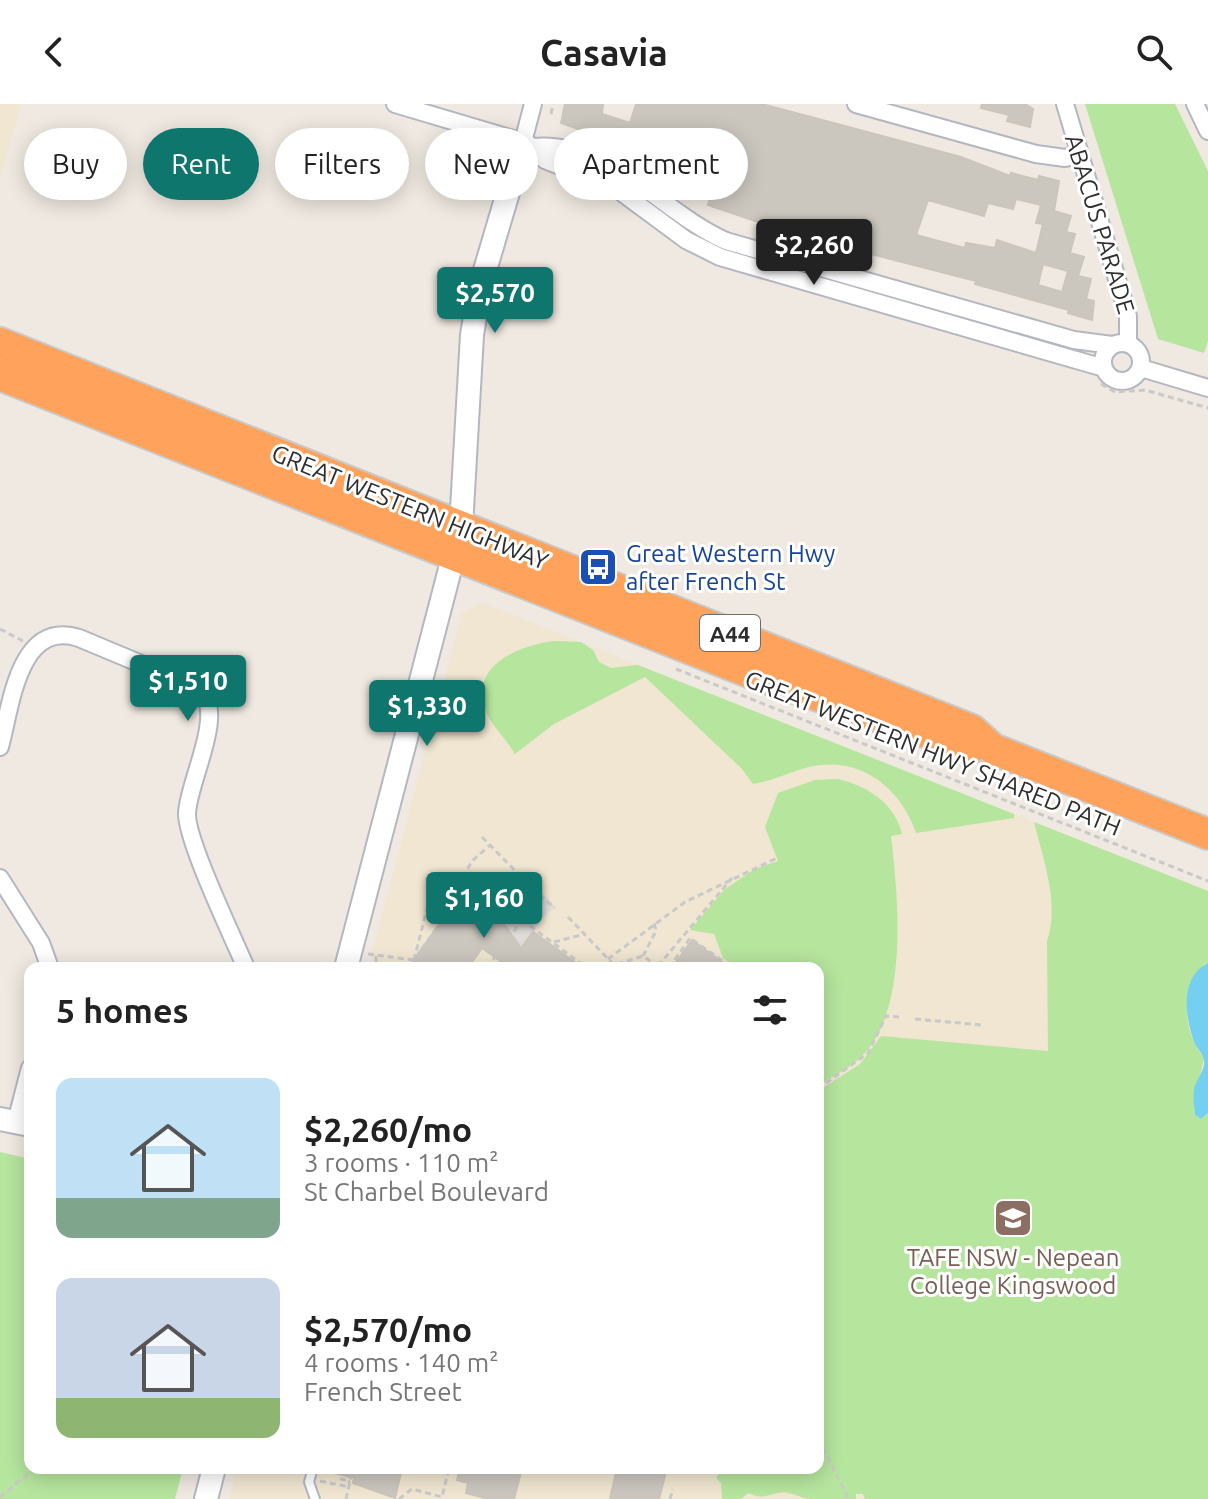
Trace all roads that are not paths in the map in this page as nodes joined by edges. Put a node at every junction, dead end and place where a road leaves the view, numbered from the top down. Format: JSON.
{"nodes":[{"id":1,"x":395,"y":104,"type":"edge"},
{"id":2,"x":533,"y":104,"type":"edge"},
{"id":3,"x":856,"y":104,"type":"edge"},
{"id":4,"x":1065,"y":104,"type":"edge"},
{"id":5,"x":1195,"y":104,"type":"edge"},
{"id":6,"x":475,"y":128,"type":"edge"},
{"id":7,"x":530,"y":128,"type":"edge"},
{"id":8,"x":1208,"y":131,"type":"edge"},
{"id":9,"x":538,"y":146,"type":"edge"},
{"id":10,"x":538,"y":153,"type":"edge"},
{"id":11,"x":1078,"y":155,"type":"junction"},
{"id":12,"x":509,"y":200,"type":"edge"},
{"id":13,"x":0,"y":343,"type":"edge"},
{"id":14,"x":1120,"y":344,"type":"junction"},
{"id":15,"x":1104,"y":368,"type":"junction"},
{"id":16,"x":1141,"y":368,"type":"junction"},
{"id":17,"x":0,"y":375,"type":"edge"},
{"id":18,"x":1208,"y":388,"type":"edge"},
{"id":19,"x":458,"y":541,"type":"junction"},
{"id":20,"x":0,"y":747,"type":"edge"},
{"id":21,"x":1208,"y":834,"type":"edge"},
{"id":22,"x":0,"y":878,"type":"edge"},
{"id":23,"x":48,"y":962,"type":"edge"},
{"id":24,"x":244,"y":962,"type":"edge"},
{"id":25,"x":348,"y":962,"type":"edge"},
{"id":26,"x":24,"y":1090,"type":"edge"},
{"id":27,"x":15,"y":1122,"type":"edge"},
{"id":28,"x":212,"y":1474,"type":"edge"},
{"id":29,"x":311,"y":1474,"type":"edge"},
{"id":30,"x":206,"y":1499,"type":"edge"},
{"id":31,"x":315,"y":1499,"type":"edge"}],
"edges":[{"from":1,"to":6,"type":"street"},
{"from":2,"to":7,"type":"street"},
{"from":3,"to":11,"type":"street"},
{"from":4,"to":11,"type":"street","name":"ABACUS PARADE"},
{"from":5,"to":8,"type":"street"},
{"from":9,"to":14,"type":"street"},
{"from":10,"to":15,"type":"street"},
{"from":11,"to":14,"type":"street","name":"ABACUS PARADE"},
{"from":12,"to":19,"type":"street"},
{"from":13,"to":19,"type":"highway","name":"GREAT WESTERN HIGHWAY","number":"A44"},
{"from":14,"to":15,"type":"street"},
{"from":14,"to":16,"type":"street"},
{"from":15,"to":16,"type":"street"},
{"from":16,"to":18,"type":"street"},
{"from":17,"to":19,"type":"highway","name":"GREAT WESTERN HIGHWAY","number":"A44"},
{"from":19,"to":21,"type":"highway","name":"GREAT WESTERN HIGHWAY","number":"A44"},
{"from":19,"to":25,"type":"street"},
{"from":20,"to":24,"type":"street"},
{"from":22,"to":23,"type":"street"},
{"from":26,"to":27,"type":"street"},
{"from":28,"to":30,"type":"street"},
{"from":29,"to":31,"type":"lane"}]}
